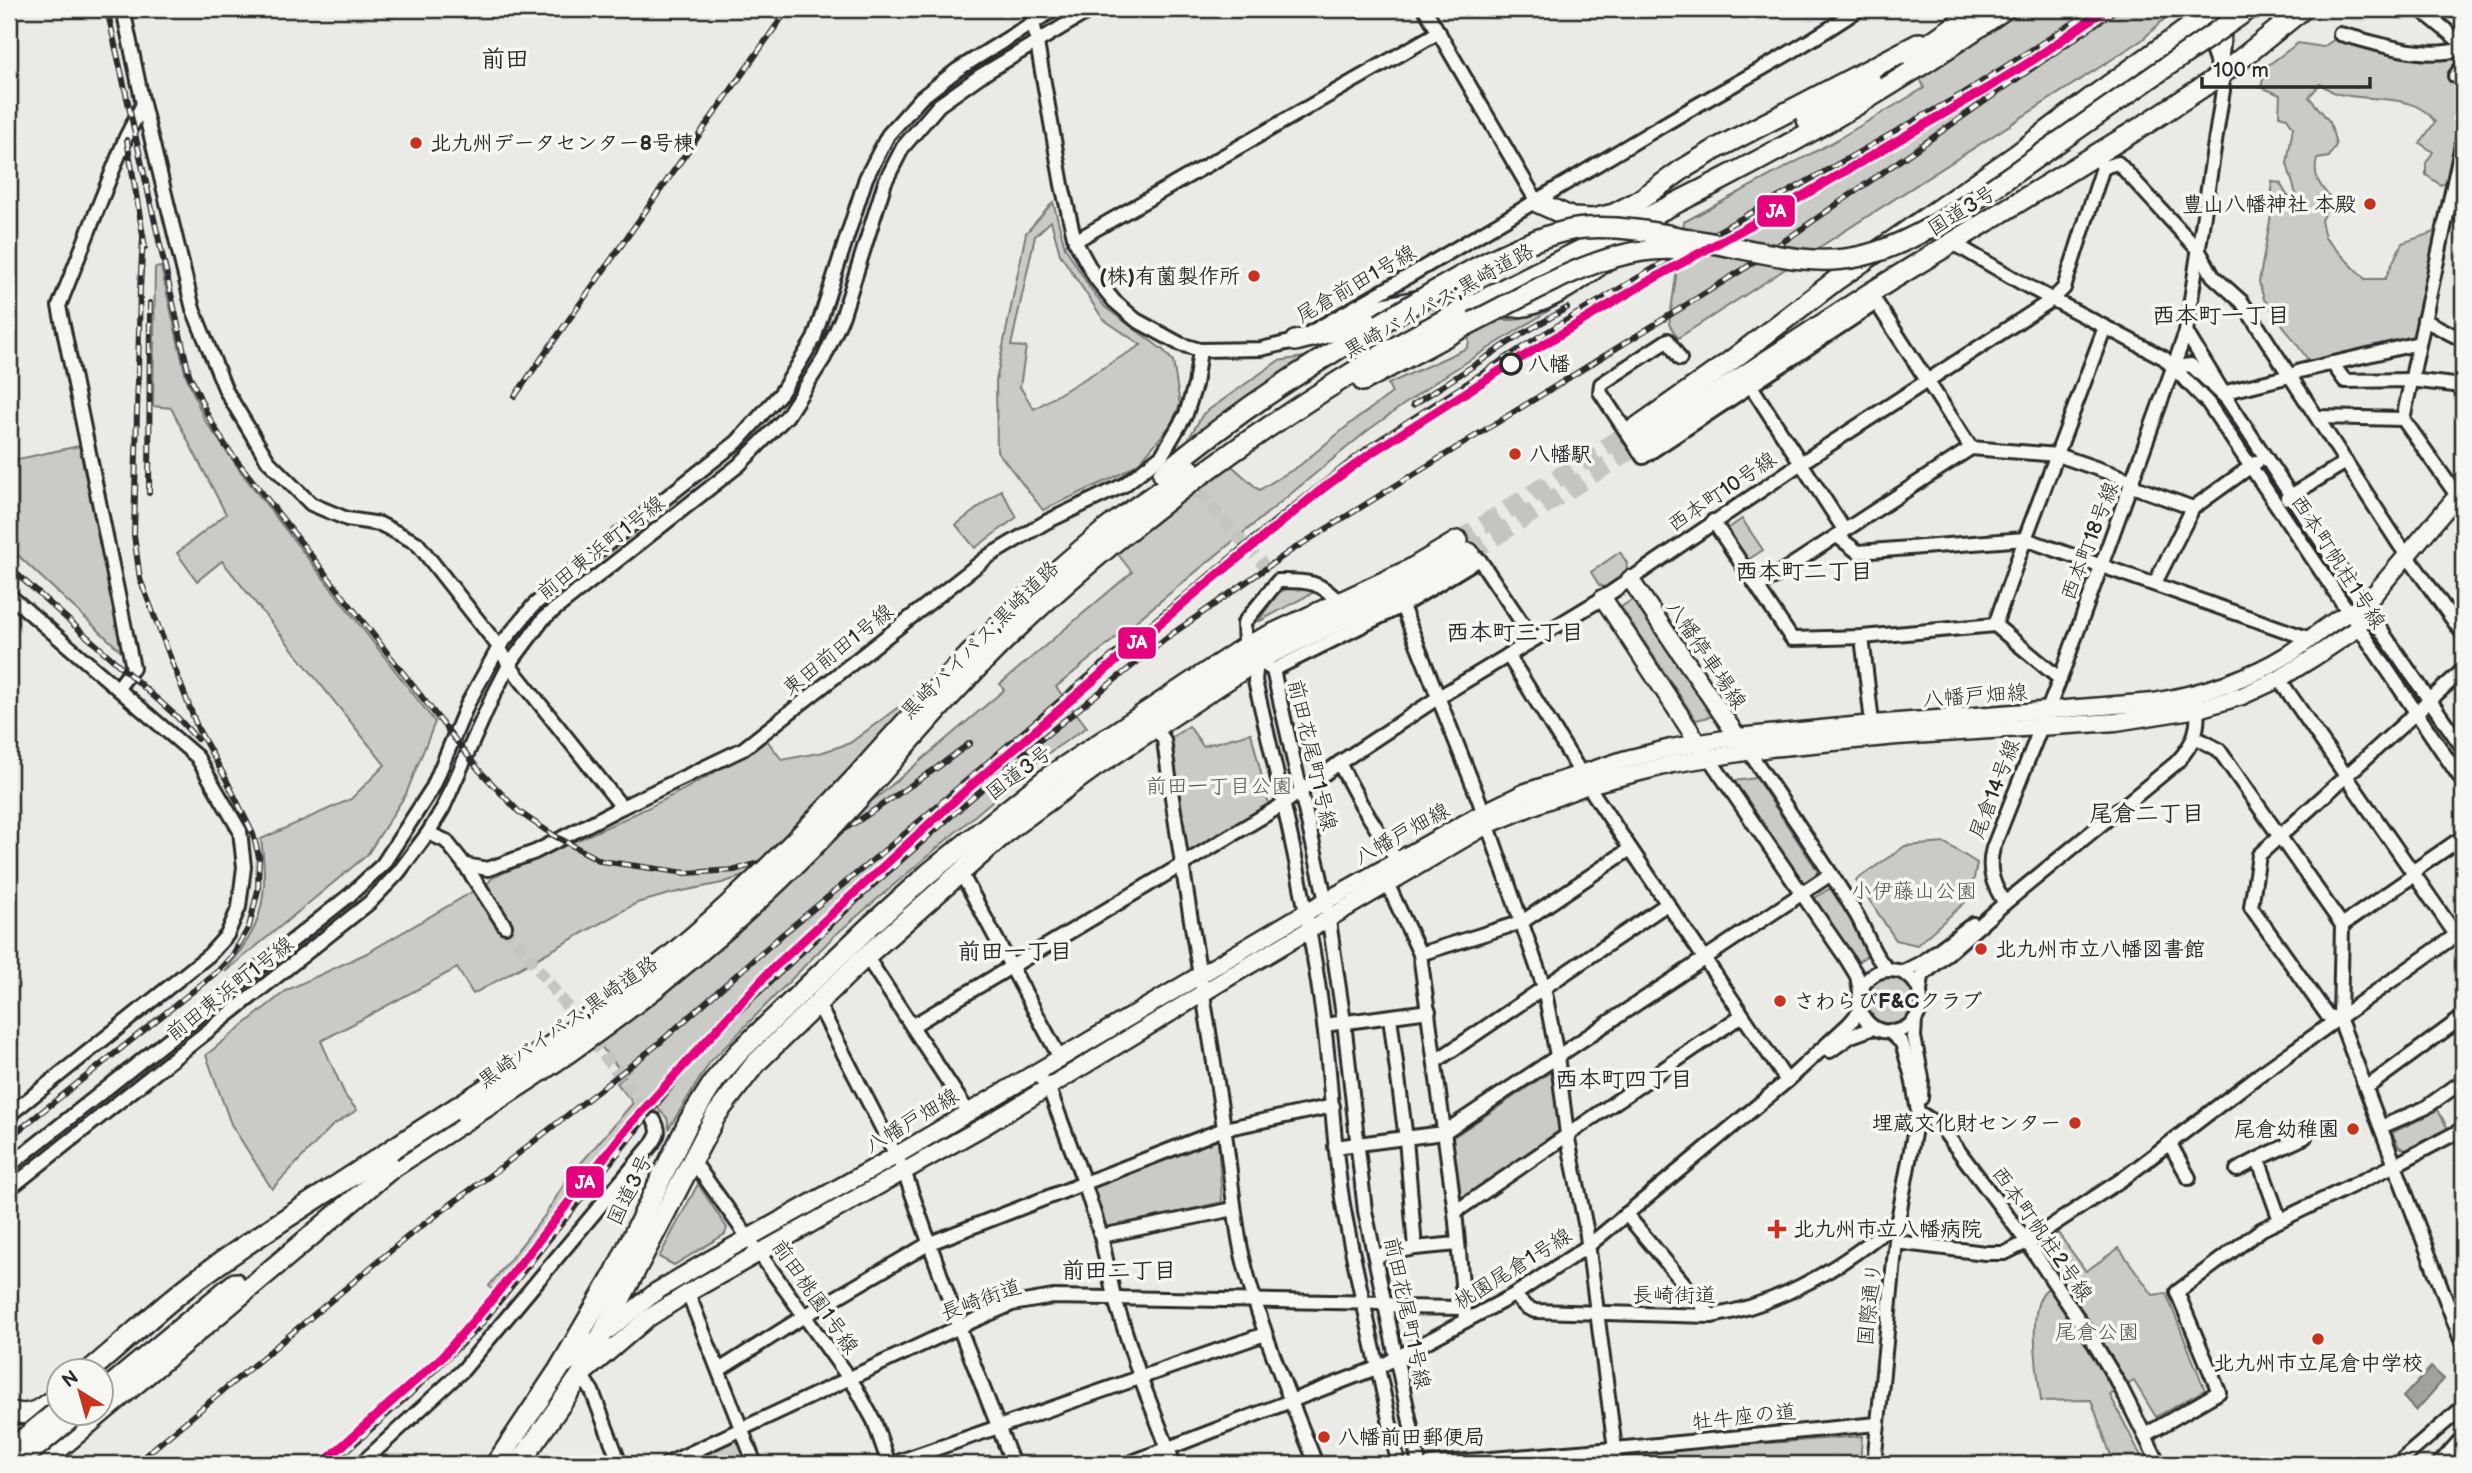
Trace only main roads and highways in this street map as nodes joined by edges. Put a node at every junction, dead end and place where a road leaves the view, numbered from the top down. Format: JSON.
{"nodes":[{"id":1,"x":1979,"y":9,"type":"edge"},
{"id":2,"x":2005,"y":9,"type":"edge"},
{"id":3,"x":2249,"y":9,"type":"edge"},
{"id":4,"x":2267,"y":9,"type":"edge"},
{"id":5,"x":2303,"y":9,"type":"edge"},
{"id":6,"x":2206,"y":12,"type":"edge"},
{"id":7,"x":1842,"y":115,"type":"junction"},
{"id":8,"x":1537,"y":202,"type":"road end"},
{"id":9,"x":1427,"y":301,"type":"tunnel mouth"},
{"id":10,"x":1490,"y":306,"type":"tunnel mouth"},
{"id":11,"x":1295,"y":341,"type":"road end"},
{"id":12,"x":1181,"y":492,"type":"junction"},
{"id":13,"x":2461,"y":497,"type":"edge"},
{"id":14,"x":1054,"y":574,"type":"junction"},
{"id":15,"x":1630,"y":579,"type":"road end"},
{"id":16,"x":1602,"y":598,"type":"road end"},
{"id":17,"x":2364,"y":606,"type":"junction"},
{"id":18,"x":1258,"y":659,"type":"junction"},
{"id":19,"x":2197,"y":702,"type":"junction"},
{"id":20,"x":1873,"y":731,"type":"junction"},
{"id":21,"x":1737,"y":737,"type":"junction"},
{"id":22,"x":1704,"y":751,"type":"junction"},
{"id":23,"x":1750,"y":753,"type":"junction"},
{"id":24,"x":864,"y":780,"type":"junction"},
{"id":25,"x":1485,"y":819,"type":"junction"},
{"id":26,"x":393,"y":1158,"type":"junction"},
{"id":27,"x":605,"y":1331,"type":"junction"},
{"id":28,"x":105,"y":1358,"type":"edge"},
{"id":29,"x":116,"y":1364,"type":"edge"},
{"id":30,"x":558,"y":1371,"type":"junction"},
{"id":31,"x":582,"y":1375,"type":"junction"},
{"id":32,"x":116,"y":1382,"type":"edge"},
{"id":33,"x":46,"y":1404,"type":"edge"},
{"id":34,"x":9,"y":1411,"type":"edge"},
{"id":35,"x":46,"y":1421,"type":"edge"},
{"id":36,"x":9,"y":1422,"type":"edge"},
{"id":37,"x":61,"y":1428,"type":"edge"},
{"id":38,"x":9,"y":1443,"type":"edge"},
{"id":39,"x":9,"y":1451,"type":"edge"},
{"id":40,"x":26,"y":1463,"type":"edge"},
{"id":41,"x":496,"y":1464,"type":"edge"},
{"id":42,"x":519,"y":1464,"type":"edge"}],
"edges":[{"from":1,"to":8,"type":"highway"},
{"from":1,"to":14,"type":"highway","name":"黒崎バイパス;黒崎道路"},
{"from":2,"to":7,"type":"highway","name":"黒崎バイパス;黒崎道路"},
{"from":3,"to":14,"type":"highway","bridge":true},
{"from":4,"to":12,"type":"highway","bridge":true},
{"from":5,"to":6,"type":"highway","name":"国道3号"},
{"from":7,"to":10,"type":"highway"},
{"from":7,"to":12,"type":"highway","name":"黒崎バイパス;黒崎道路"},
{"from":9,"to":11,"type":"highway"},
{"from":12,"to":24,"type":"highway","name":"黒崎バイパス;黒崎道路"},
{"from":13,"to":17,"type":"main road","name":"八幡戸畑線"},
{"from":14,"to":24,"type":"highway","name":"黒崎バイパス;黒崎道路"},
{"from":15,"to":21,"type":"main road","name":"八幡停車場線"},
{"from":16,"to":22,"type":"main road"},
{"from":17,"to":19,"type":"main road","name":"八幡戸畑線"},
{"from":17,"to":19,"type":"main road","name":"八幡戸畑線"},
{"from":18,"to":18,"type":"highway","name":"国道3号"},
{"from":18,"to":27,"type":"highway","name":"国道3号"},
{"from":18,"to":30,"type":"highway","name":"国道3号"},
{"from":19,"to":20,"type":"main road","name":"八幡戸畑線"},
{"from":19,"to":20,"type":"main road","name":"八幡戸畑線"},
{"from":20,"to":21,"type":"main road","name":"八幡戸畑線"},
{"from":20,"to":23,"type":"main road","name":"八幡戸畑線"},
{"from":21,"to":22,"type":"main road","name":"八幡戸畑線"},
{"from":21,"to":23,"type":"main road","name":"八幡停車場線"},
{"from":22,"to":23,"type":"main road","name":"八幡戸畑線"},
{"from":22,"to":25,"type":"main road","name":"八幡戸畑線"},
{"from":24,"to":26,"type":"highway","name":"黒崎バイパス;黒崎道路","bridge":true},
{"from":25,"to":27,"type":"main road","name":"八幡戸畑線"},
{"from":25,"to":31,"type":"main road","name":"八幡戸畑線"},
{"from":26,"to":28,"type":"highway"},
{"from":26,"to":29,"type":"highway","name":"黒崎バイパス;黒崎道路"},
{"from":26,"to":32,"type":"highway","name":"黒崎バイパス;黒崎道路"},
{"from":26,"to":40,"type":"highway"},
{"from":27,"to":30,"type":"main road","name":"八幡戸畑線"},
{"from":27,"to":31,"type":"highway","name":"国道3号"},
{"from":30,"to":41,"type":"highway","name":"国道3号"},
{"from":31,"to":42,"type":"highway","name":"国道3号"},
{"from":33,"to":34,"type":"highway"},
{"from":35,"to":39,"type":"highway","bridge":true},
{"from":36,"to":40,"type":"highway"},
{"from":37,"to":40,"type":"highway","bridge":true},
{"from":38,"to":40,"type":"highway"}]}
